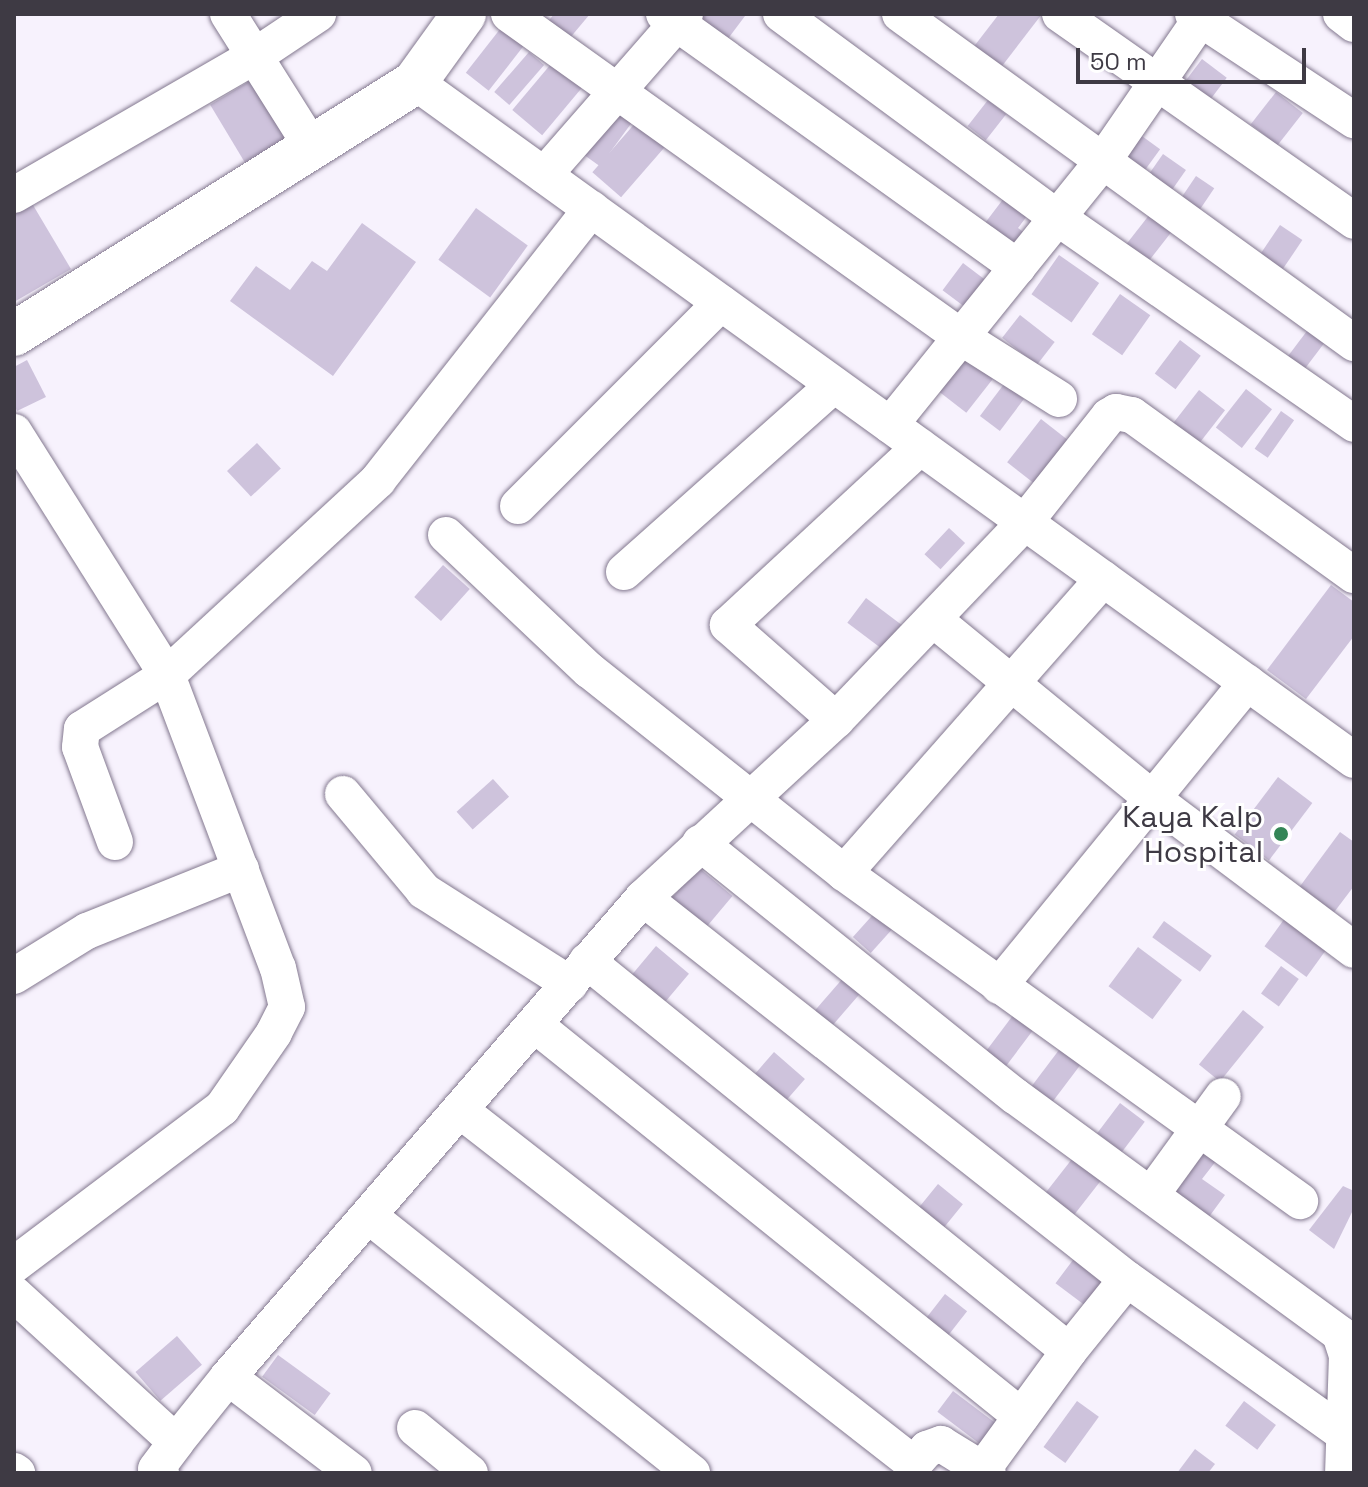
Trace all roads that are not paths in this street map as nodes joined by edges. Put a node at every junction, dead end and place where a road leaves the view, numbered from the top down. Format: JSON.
{"nodes":[{"id":1,"x":228,"y":14,"type":"edge"},
{"id":2,"x":318,"y":14,"type":"edge"},
{"id":3,"x":464,"y":14,"type":"edge"},
{"id":4,"x":509,"y":14,"type":"edge"},
{"id":5,"x":781,"y":14,"type":"edge"},
{"id":6,"x":900,"y":14,"type":"edge"},
{"id":7,"x":1060,"y":14,"type":"edge"},
{"id":8,"x":1341,"y":14,"type":"edge"},
{"id":9,"x":675,"y":17,"type":"edge"},
{"id":10,"x":1214,"y":21,"type":"edge"},
{"id":11,"x":1354,"y":24,"type":"edge"},
{"id":12,"x":255,"y":56,"type":"junction"},
{"id":13,"x":415,"y":82,"type":"junction"},
{"id":14,"x":1157,"y":82,"type":"junction"},
{"id":15,"x":616,"y":92,"type":"junction"},
{"id":16,"x":1354,"y":120,"type":"edge"},
{"id":17,"x":311,"y":146,"type":"junction"},
{"id":18,"x":1103,"y":161,"type":"junction"},
{"id":19,"x":544,"y":175,"type":"junction"},
{"id":20,"x":14,"y":195,"type":"edge"},
{"id":21,"x":591,"y":209,"type":"junction"},
{"id":22,"x":1058,"y":218,"type":"junction"},
{"id":23,"x":1354,"y":221,"type":"edge"},
{"id":24,"x":1018,"y":267,"type":"junction"},
{"id":25,"x":721,"y":303,"type":"junction"},
{"id":26,"x":14,"y":334,"type":"edge"},
{"id":27,"x":961,"y":337,"type":"junction"},
{"id":28,"x":1354,"y":343,"type":"edge"},
{"id":29,"x":834,"y":385,"type":"junction"},
{"id":30,"x":1059,"y":399,"type":"dead end"},
{"id":31,"x":1354,"y":424,"type":"edge"},
{"id":32,"x":890,"y":425,"type":"junction"},
{"id":33,"x":14,"y":432,"type":"edge"},
{"id":34,"x":920,"y":447,"type":"junction"},
{"id":35,"x":518,"y":506,"type":"dead end"},
{"id":36,"x":1025,"y":522,"type":"junction"},
{"id":37,"x":446,"y":535,"type":"dead end"},
{"id":38,"x":624,"y":572,"type":"dead end"},
{"id":39,"x":1354,"y":575,"type":"edge"},
{"id":40,"x":1103,"y":579,"type":"junction"},
{"id":41,"x":933,"y":619,"type":"junction"},
{"id":42,"x":167,"y":675,"type":"junction"},
{"id":43,"x":1012,"y":683,"type":"junction"},
{"id":44,"x":1247,"y":683,"type":"junction"},
{"id":45,"x":836,"y":720,"type":"junction"},
{"id":46,"x":1354,"y":760,"type":"edge"},
{"id":47,"x":343,"y":794,"type":"dead end"},
{"id":48,"x":749,"y":798,"type":"junction"},
{"id":49,"x":1153,"y":799,"type":"junction"},
{"id":50,"x":115,"y":842,"type":"dead end"},
{"id":51,"x":700,"y":843,"type":"junction"},
{"id":52,"x":241,"y":869,"type":"junction"},
{"id":53,"x":844,"y":873,"type":"junction"},
{"id":54,"x":643,"y":898,"type":"junction"},
{"id":55,"x":1354,"y":950,"type":"edge"},
{"id":56,"x":578,"y":973,"type":"junction"},
{"id":57,"x":14,"y":976,"type":"edge"},
{"id":58,"x":999,"y":986,"type":"junction"},
{"id":59,"x":535,"y":1025,"type":"junction"},
{"id":60,"x":1223,"y":1096,"type":"dead end"},
{"id":61,"x":461,"y":1111,"type":"junction"},
{"id":62,"x":1199,"y":1129,"type":"junction"},
{"id":63,"x":1151,"y":1195,"type":"junction"},
{"id":64,"x":1300,"y":1201,"type":"dead end"},
{"id":65,"x":369,"y":1216,"type":"junction"},
{"id":66,"x":14,"y":1265,"type":"edge"},
{"id":67,"x":1127,"y":1279,"type":"junction"},
{"id":68,"x":14,"y":1294,"type":"edge"},
{"id":69,"x":1069,"y":1351,"type":"junction"},
{"id":70,"x":228,"y":1377,"type":"junction"},
{"id":71,"x":1021,"y":1416,"type":"junction"},
{"id":72,"x":1327,"y":1421,"type":"junction"},
{"id":73,"x":415,"y":1428,"type":"dead end"},
{"id":74,"x":161,"y":1464,"type":"edge"},
{"id":75,"x":911,"y":1469,"type":"edge"},
{"id":76,"x":986,"y":1471,"type":"edge"},
{"id":77,"x":354,"y":1473,"type":"edge"},
{"id":78,"x":470,"y":1473,"type":"edge"},
{"id":79,"x":692,"y":1473,"type":"edge"},
{"id":80,"x":1343,"y":1473,"type":"edge"}],
"edges":[{"from":1,"to":12,"type":"street"},
{"from":2,"to":12,"type":"street"},
{"from":3,"to":13,"type":"street"},
{"from":4,"to":15,"type":"street"},
{"from":5,"to":22,"type":"street"},
{"from":6,"to":18,"type":"street"},
{"from":7,"to":14,"type":"street"},
{"from":8,"to":11,"type":"street"},
{"from":9,"to":15,"type":"street"},
{"from":9,"to":24,"type":"street"},
{"from":10,"to":14,"type":"street"},
{"from":10,"to":16,"type":"street"},
{"from":12,"to":17,"type":"street"},
{"from":12,"to":20,"type":"street"},
{"from":13,"to":17,"type":"street"},
{"from":13,"to":19,"type":"street"},
{"from":14,"to":18,"type":"street"},
{"from":14,"to":23,"type":"street"},
{"from":15,"to":19,"type":"street"},
{"from":15,"to":27,"type":"street"},
{"from":17,"to":26,"type":"street"},
{"from":18,"to":22,"type":"street"},
{"from":18,"to":28,"type":"street"},
{"from":19,"to":21,"type":"street"},
{"from":21,"to":25,"type":"street"},
{"from":21,"to":42,"type":"street"},
{"from":22,"to":24,"type":"street"},
{"from":22,"to":31,"type":"street"},
{"from":24,"to":27,"type":"street"},
{"from":25,"to":29,"type":"street"},
{"from":25,"to":35,"type":"street"},
{"from":27,"to":30,"type":"street"},
{"from":27,"to":32,"type":"street"},
{"from":29,"to":32,"type":"street"},
{"from":29,"to":38,"type":"street"},
{"from":32,"to":34,"type":"street"},
{"from":33,"to":42,"type":"street"},
{"from":34,"to":36,"type":"street"},
{"from":34,"to":45,"type":"street"},
{"from":36,"to":39,"type":"street"},
{"from":36,"to":40,"type":"street"},
{"from":36,"to":41,"type":"street"},
{"from":37,"to":48,"type":"street"},
{"from":40,"to":43,"type":"street"},
{"from":40,"to":44,"type":"street"},
{"from":41,"to":43,"type":"street"},
{"from":41,"to":45,"type":"street"},
{"from":42,"to":50,"type":"street"},
{"from":42,"to":52,"type":"street"},
{"from":43,"to":49,"type":"street"},
{"from":43,"to":53,"type":"street"},
{"from":44,"to":46,"type":"street"},
{"from":44,"to":49,"type":"street"},
{"from":45,"to":48,"type":"street"},
{"from":47,"to":56,"type":"street"},
{"from":48,"to":51,"type":"street"},
{"from":48,"to":53,"type":"street"},
{"from":49,"to":55,"type":"street"},
{"from":49,"to":58,"type":"street"},
{"from":51,"to":54,"type":"street"},
{"from":51,"to":63,"type":"street"},
{"from":52,"to":57,"type":"street"},
{"from":52,"to":66,"type":"street"},
{"from":53,"to":58,"type":"street"},
{"from":54,"to":56,"type":"street"},
{"from":54,"to":67,"type":"street"},
{"from":56,"to":59,"type":"street"},
{"from":56,"to":69,"type":"street"},
{"from":58,"to":62,"type":"street"},
{"from":59,"to":61,"type":"street"},
{"from":59,"to":71,"type":"street"},
{"from":60,"to":62,"type":"street"},
{"from":61,"to":65,"type":"street"},
{"from":61,"to":75,"type":"street"},
{"from":62,"to":63,"type":"street"},
{"from":62,"to":64,"type":"street"},
{"from":63,"to":72,"type":"street"},
{"from":65,"to":70,"type":"street"},
{"from":65,"to":79,"type":"street"},
{"from":67,"to":69,"type":"street"},
{"from":67,"to":72,"type":"street"},
{"from":68,"to":74,"type":"street"},
{"from":69,"to":71,"type":"street"},
{"from":70,"to":74,"type":"street"},
{"from":70,"to":77,"type":"street"},
{"from":71,"to":76,"type":"street"},
{"from":72,"to":80,"type":"street"},
{"from":73,"to":78,"type":"street"},
{"from":75,"to":76,"type":"street"}]}
